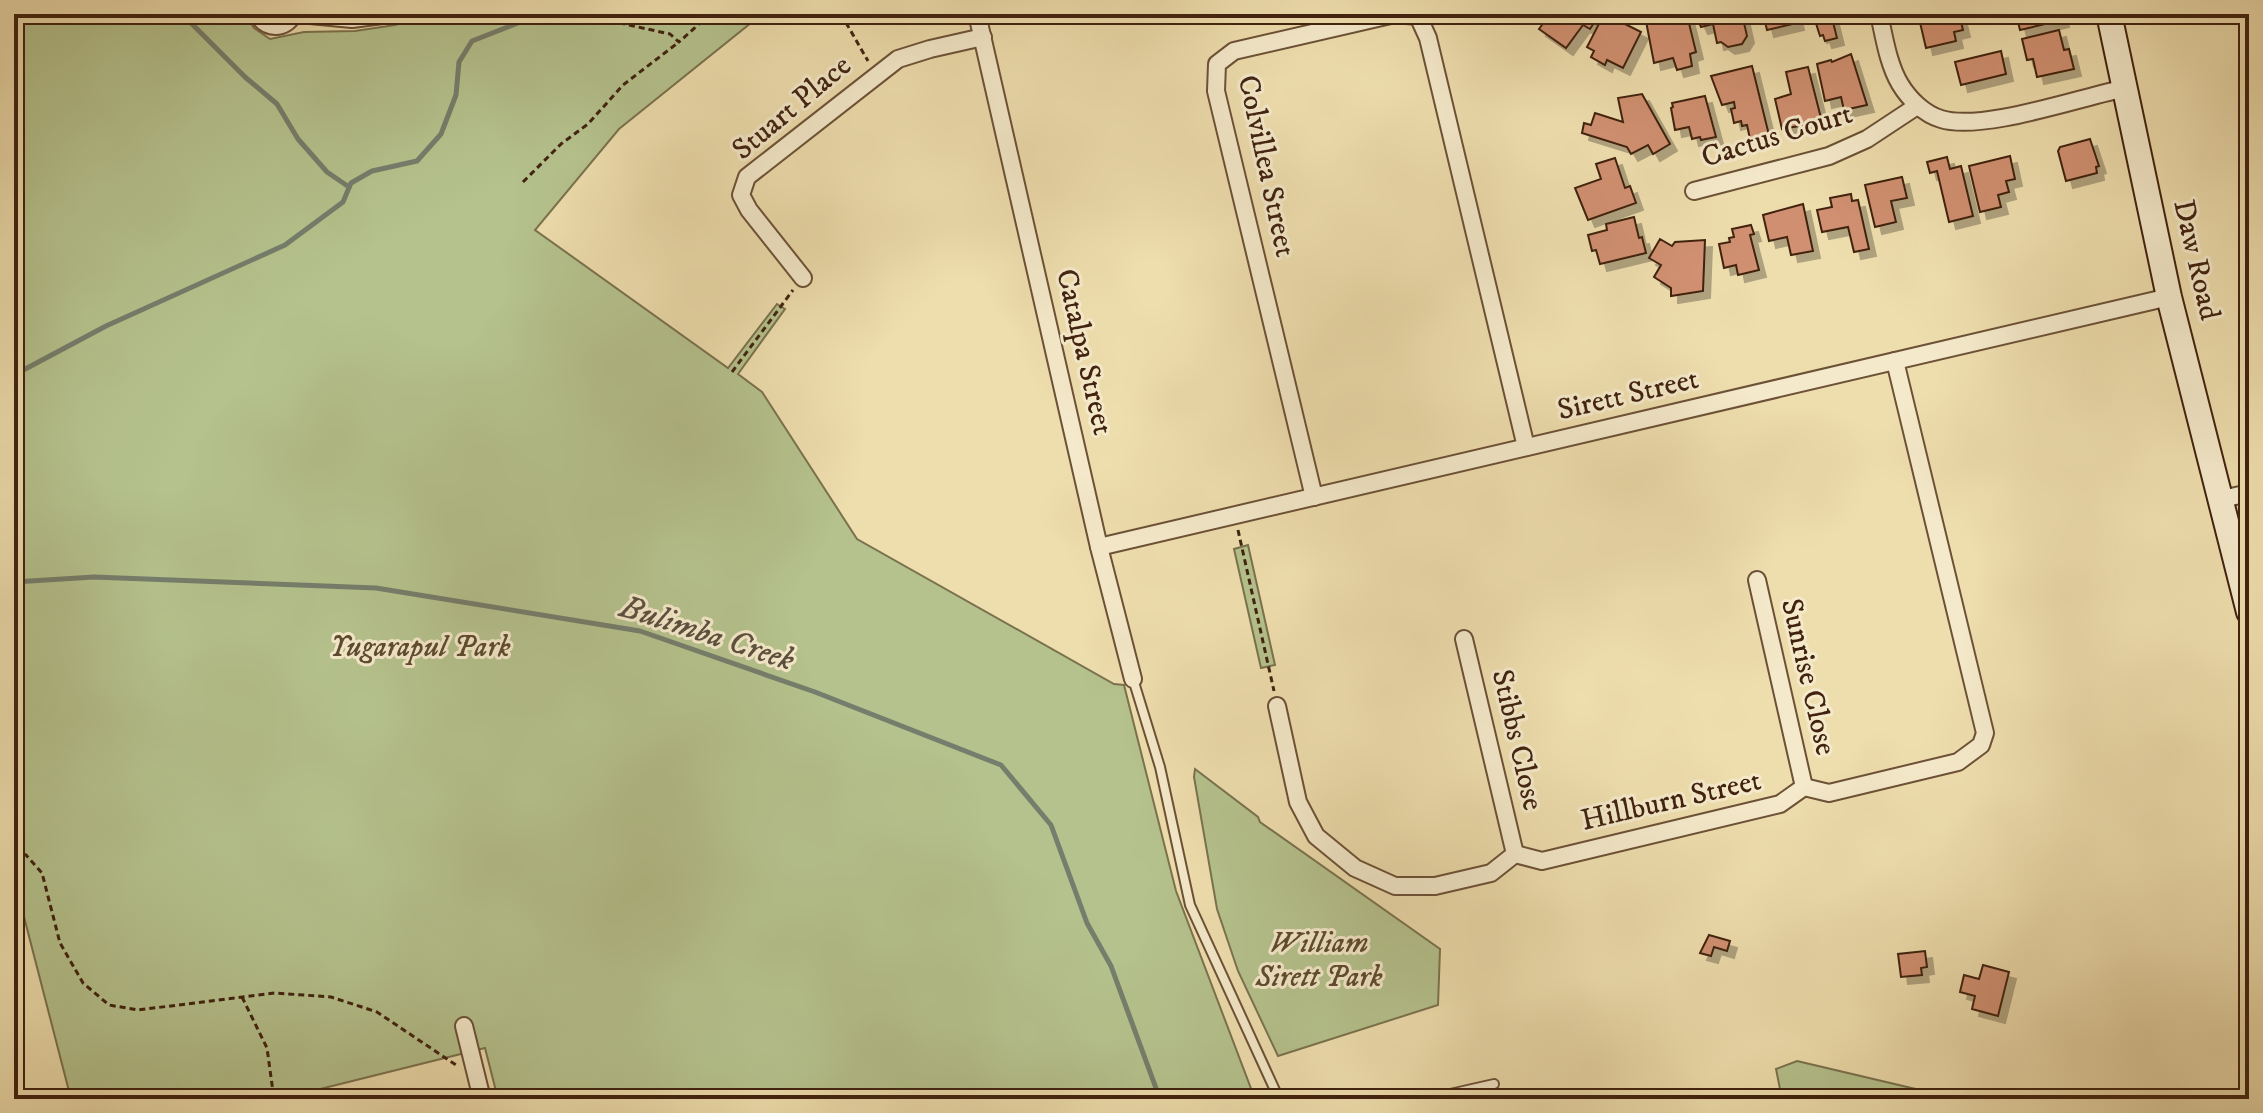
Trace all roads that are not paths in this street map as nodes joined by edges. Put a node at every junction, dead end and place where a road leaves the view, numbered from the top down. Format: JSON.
{"nodes":[{"id":1,"x":257,"y":14,"type":"edge"},
{"id":2,"x":296,"y":14,"type":"edge"},
{"id":3,"x":390,"y":14,"type":"edge"},
{"id":4,"x":977,"y":14,"type":"edge"},
{"id":5,"x":1879,"y":14,"type":"edge"},
{"id":6,"x":2109,"y":14,"type":"edge"},
{"id":7,"x":983,"y":37,"type":"junction"},
{"id":8,"x":2126,"y":88,"type":"junction"},
{"id":9,"x":1917,"y":106,"type":"junction"},
{"id":10,"x":1694,"y":191,"type":"dead end"},
{"id":11,"x":803,"y":278,"type":"road end"},
{"id":12,"x":2169,"y":297,"type":"junction"},
{"id":13,"x":1895,"y":361,"type":"junction"},
{"id":14,"x":1526,"y":447,"type":"junction"},
{"id":15,"x":2249,"y":493,"type":"edge"},
{"id":16,"x":1314,"y":497,"type":"junction"},
{"id":17,"x":2222,"y":499,"type":"junction"},
{"id":18,"x":1099,"y":547,"type":"junction"},
{"id":19,"x":1757,"y":580,"type":"dead end"},
{"id":20,"x":2249,"y":612,"type":"edge"},
{"id":21,"x":1464,"y":639,"type":"dead end"},
{"id":22,"x":1133,"y":679,"type":"joint"},
{"id":23,"x":1277,"y":706,"type":"road end"},
{"id":24,"x":1804,"y":787,"type":"junction"},
{"id":25,"x":1515,"y":854,"type":"junction"},
{"id":26,"x":464,"y":1026,"type":"dead end"},
{"id":27,"x":1494,"y":1084,"type":"dead end"},
{"id":28,"x":482,"y":1099,"type":"edge"},
{"id":29,"x":1279,"y":1099,"type":"edge"},
{"id":30,"x":1428,"y":1099,"type":"edge"}],
"edges":[{"from":1,"to":2,"type":"street"},
{"from":2,"to":3,"type":"street"},
{"from":4,"to":7,"type":"street","name":"Catalpa Street"},
{"from":5,"to":9,"type":"street"},
{"from":6,"to":8,"type":"street","name":"Daw Road"},
{"from":7,"to":11,"type":"street","name":"Stuart Place"},
{"from":7,"to":18,"type":"street","name":"Catalpa Street"},
{"from":8,"to":9,"type":"street"},
{"from":8,"to":12,"type":"street","name":"Daw Road"},
{"from":9,"to":10,"type":"street","name":"Cactus Court"},
{"from":12,"to":13,"type":"street","name":"Sirett Street"},
{"from":12,"to":17,"type":"street","name":"Daw Road"},
{"from":13,"to":14,"type":"street","name":"Sirett Street"},
{"from":13,"to":24,"type":"street","name":"Hillburn Street"},
{"from":14,"to":16,"type":"street","name":"Sirett Street"},
{"from":14,"to":16,"type":"street","name":"Colvillea Street"},
{"from":15,"to":17,"type":"street"},
{"from":16,"to":18,"type":"street","name":"Sirett Street"},
{"from":17,"to":20,"type":"street","name":"Daw Road"},
{"from":18,"to":22,"type":"street","name":"Catalpa Street"},
{"from":19,"to":24,"type":"street","name":"Sunrise Close"},
{"from":21,"to":25,"type":"street","name":"Stibbs Close"},
{"from":22,"to":29,"type":"lane"},
{"from":23,"to":25,"type":"street"},
{"from":24,"to":25,"type":"street","name":"Hillburn Street"},
{"from":26,"to":28,"type":"street"},
{"from":27,"to":30,"type":"lane"}]}
